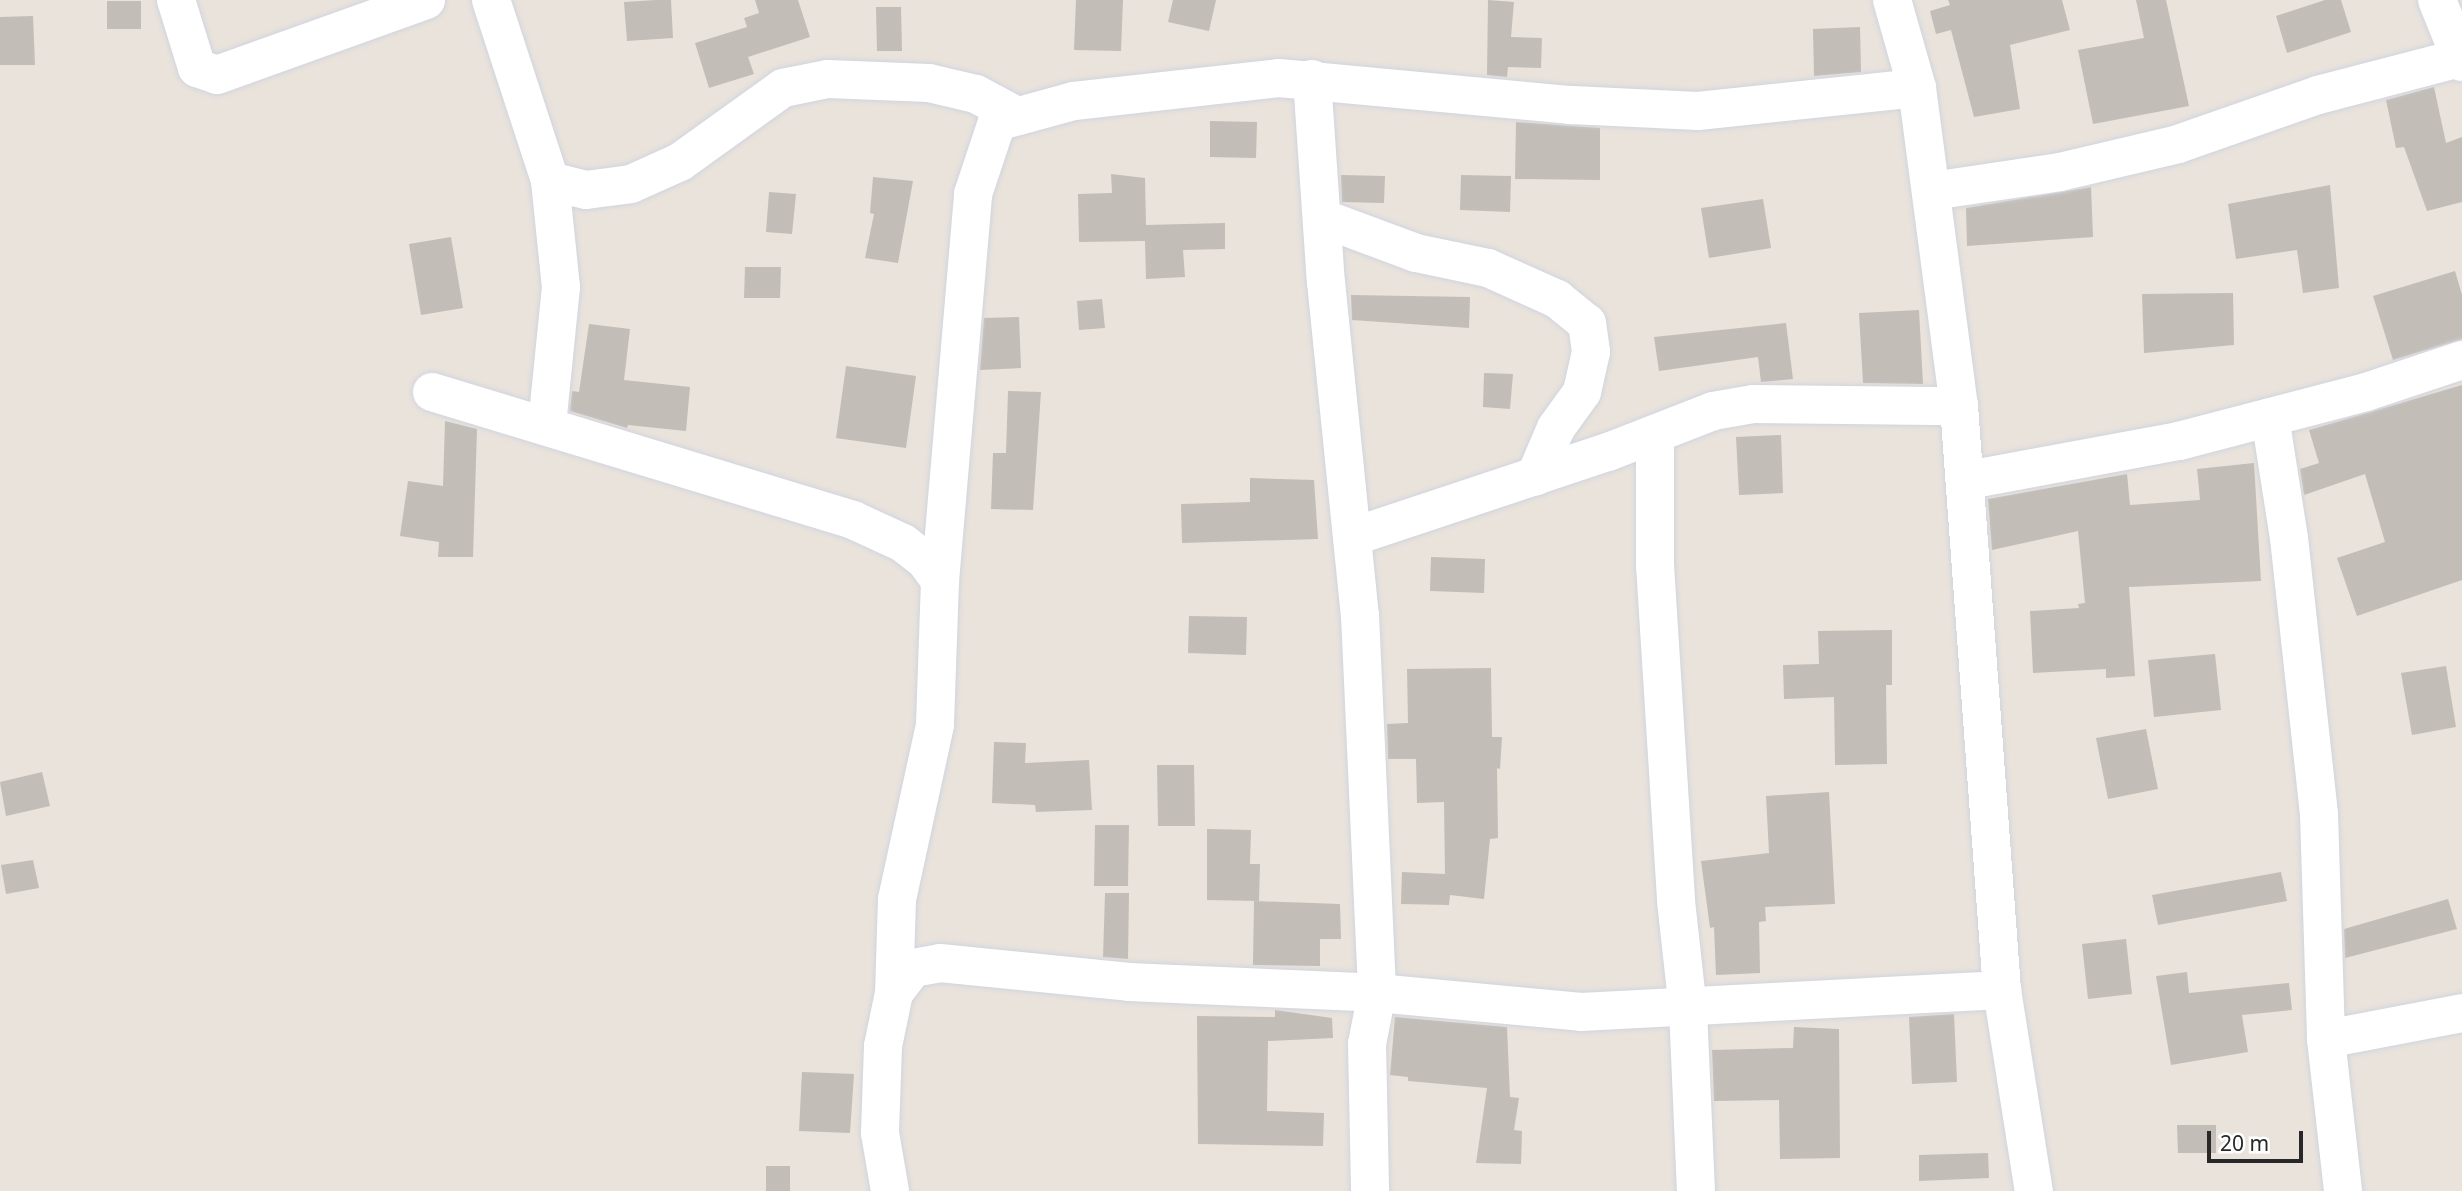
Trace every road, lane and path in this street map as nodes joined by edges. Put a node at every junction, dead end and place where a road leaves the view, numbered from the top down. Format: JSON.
{"nodes":[{"id":1,"x":176,"y":0,"type":"edge"},
{"id":2,"x":426,"y":0,"type":"edge"},
{"id":3,"x":491,"y":0,"type":"edge"},
{"id":4,"x":1892,"y":0,"type":"edge"},
{"id":5,"x":2437,"y":0,"type":"edge"},
{"id":6,"x":2461,"y":60,"type":"edge"},
{"id":7,"x":1312,"y":79,"type":"junction"},
{"id":8,"x":1917,"y":88,"type":"junction"},
{"id":9,"x":1017,"y":116,"type":"junction"},
{"id":10,"x":550,"y":181,"type":"junction"},
{"id":11,"x":1933,"y":191,"type":"junction"},
{"id":12,"x":1322,"y":218,"type":"junction"},
{"id":13,"x":2462,"y":360,"type":"edge"},
{"id":14,"x":432,"y":392,"type":"dead end"},
{"id":15,"x":1959,"y":405,"type":"junction"},
{"id":16,"x":2270,"y":417,"type":"junction"},
{"id":17,"x":547,"y":425,"type":"junction"},
{"id":18,"x":1655,"y":434,"type":"junction"},
{"id":19,"x":1535,"y":477,"type":"junction"},
{"id":20,"x":1968,"y":480,"type":"junction"},
{"id":21,"x":1352,"y":537,"type":"junction"},
{"id":22,"x":940,"y":581,"type":"junction"},
{"id":23,"x":2002,"y":989,"type":"junction"},
{"id":24,"x":894,"y":993,"type":"junction"},
{"id":25,"x":1377,"y":993,"type":"junction"},
{"id":26,"x":1688,"y":1009,"type":"junction"},
{"id":27,"x":2462,"y":1013,"type":"edge"},
{"id":28,"x":2326,"y":1039,"type":"junction"},
{"id":29,"x":890,"y":1191,"type":"edge"},
{"id":30,"x":1370,"y":1191,"type":"edge"},
{"id":31,"x":1696,"y":1191,"type":"edge"},
{"id":32,"x":2034,"y":1191,"type":"edge"},
{"id":33,"x":2343,"y":1191,"type":"edge"}],
"edges":[{"from":1,"to":2,"type":"street"},
{"from":3,"to":10,"type":"street"},
{"from":4,"to":8,"type":"street"},
{"from":5,"to":6,"type":"street"},
{"from":6,"to":11,"type":"street"},
{"from":7,"to":8,"type":"street"},
{"from":7,"to":9,"type":"street"},
{"from":7,"to":12,"type":"street"},
{"from":8,"to":11,"type":"street"},
{"from":9,"to":10,"type":"street"},
{"from":9,"to":22,"type":"street"},
{"from":10,"to":17,"type":"street"},
{"from":11,"to":15,"type":"street"},
{"from":12,"to":19,"type":"street"},
{"from":12,"to":21,"type":"street"},
{"from":13,"to":16,"type":"street"},
{"from":14,"to":17,"type":"street"},
{"from":15,"to":18,"type":"street"},
{"from":15,"to":20,"type":"street"},
{"from":16,"to":20,"type":"street"},
{"from":16,"to":28,"type":"street"},
{"from":17,"to":22,"type":"street"},
{"from":18,"to":19,"type":"street"},
{"from":18,"to":26,"type":"street"},
{"from":19,"to":21,"type":"street"},
{"from":20,"to":23,"type":"street"},
{"from":21,"to":25,"type":"street"},
{"from":22,"to":24,"type":"street"},
{"from":23,"to":26,"type":"street"},
{"from":23,"to":32,"type":"street"},
{"from":24,"to":25,"type":"street"},
{"from":24,"to":29,"type":"street"},
{"from":25,"to":26,"type":"street"},
{"from":25,"to":30,"type":"street"},
{"from":26,"to":31,"type":"street"},
{"from":27,"to":28,"type":"street"},
{"from":28,"to":33,"type":"street"}]}
